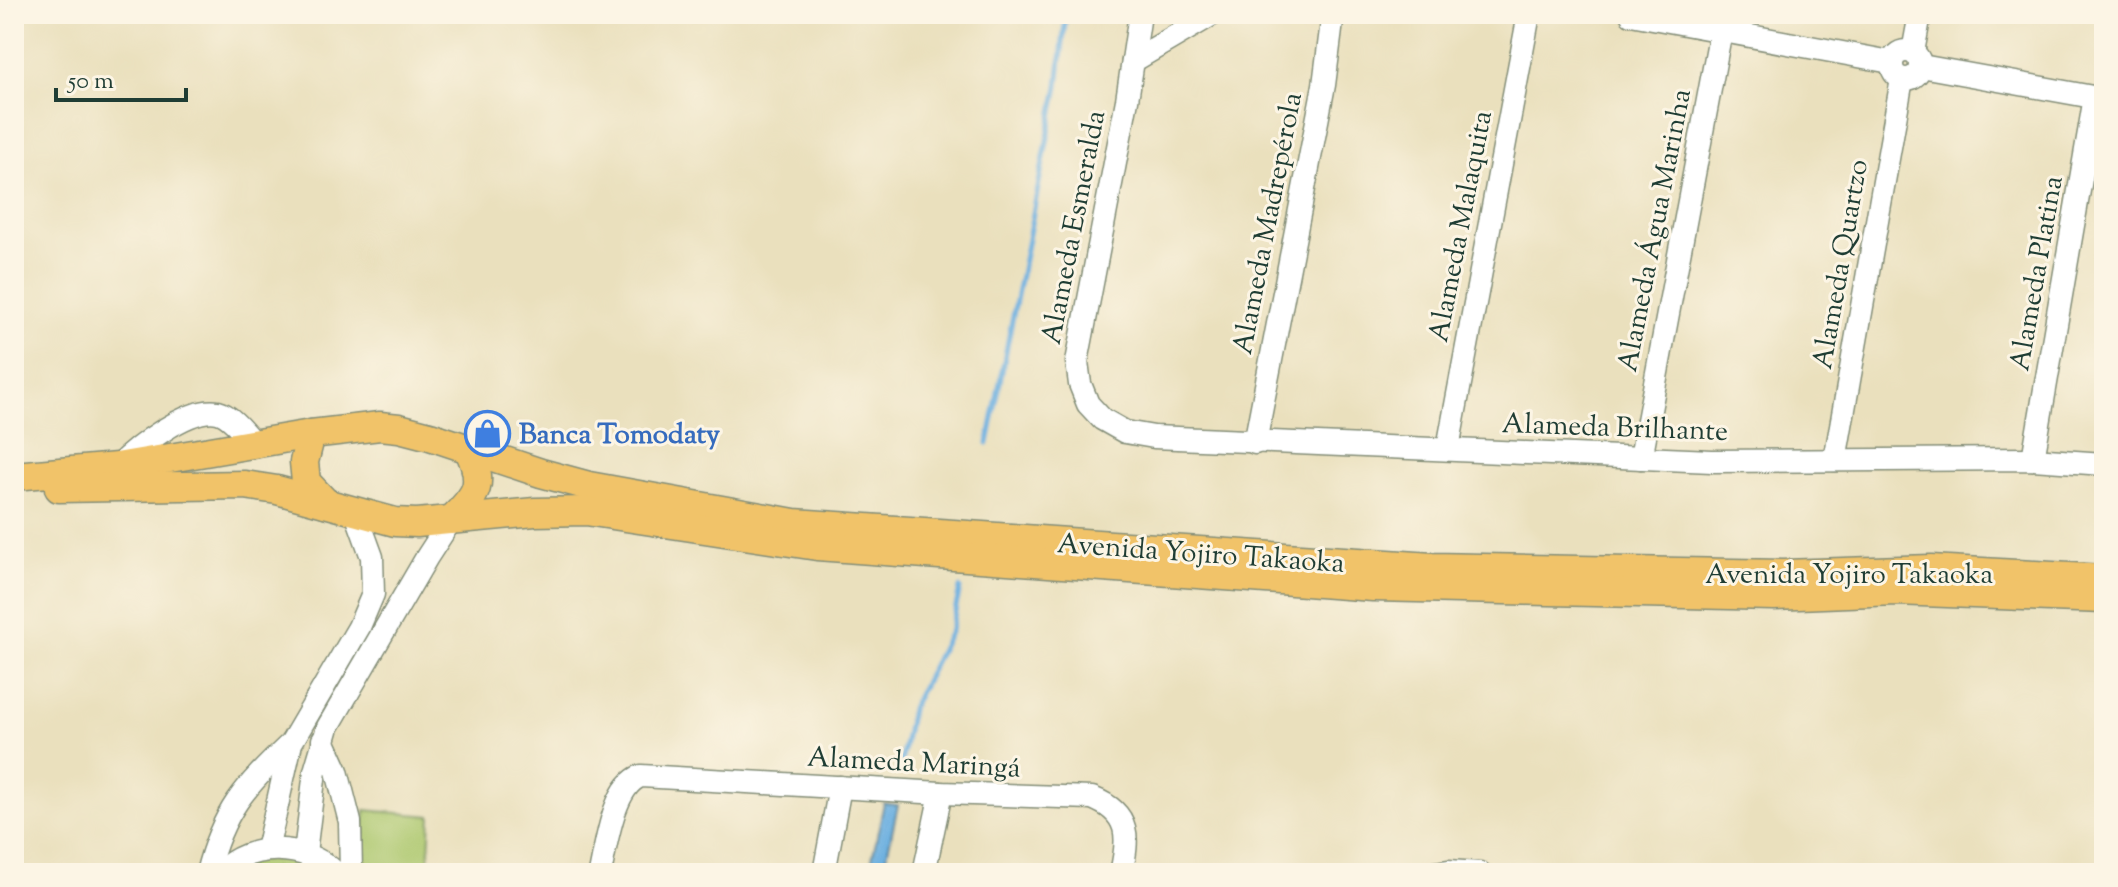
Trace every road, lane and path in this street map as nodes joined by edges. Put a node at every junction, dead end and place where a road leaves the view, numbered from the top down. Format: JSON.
{"nodes":[{"id":1,"x":1140,"y":14,"type":"edge"},
{"id":2,"x":1213,"y":14,"type":"edge"},
{"id":3,"x":1333,"y":14,"type":"edge"},
{"id":4,"x":1529,"y":14,"type":"edge"},
{"id":5,"x":1631,"y":14,"type":"edge"},
{"id":6,"x":1920,"y":14,"type":"edge"},
{"id":7,"x":1723,"y":22,"type":"edge"},
{"id":8,"x":1133,"y":61,"type":"junction"},
{"id":9,"x":1907,"y":65,"type":"junction"},
{"id":10,"x":2100,"y":98,"type":"edge"},
{"id":11,"x":1125,"y":432,"type":"joint"},
{"id":12,"x":311,"y":434,"type":"junction"},
{"id":13,"x":1255,"y":443,"type":"junction"},
{"id":14,"x":255,"y":445,"type":"junction"},
{"id":15,"x":468,"y":448,"type":"junction"},
{"id":16,"x":1448,"y":448,"type":"junction"},
{"id":17,"x":1641,"y":458,"type":"junction"},
{"id":18,"x":2033,"y":459,"type":"junction"},
{"id":19,"x":1835,"y":460,"type":"junction"},
{"id":20,"x":2104,"y":464,"type":"edge"},
{"id":21,"x":117,"y":467,"type":"junction"},
{"id":22,"x":14,"y":476,"type":"edge"},
{"id":23,"x":14,"y":487,"type":"edge"},
{"id":24,"x":326,"y":503,"type":"junction"},
{"id":25,"x":356,"y":513,"type":"junction"},
{"id":26,"x":451,"y":520,"type":"junction"},
{"id":27,"x":2104,"y":579,"type":"edge"},
{"id":28,"x":2104,"y":599,"type":"edge"},
{"id":29,"x":323,"y":740,"type":"junction"},
{"id":30,"x":291,"y":743,"type":"junction"},
{"id":31,"x":284,"y":769,"type":"junction"},
{"id":32,"x":315,"y":771,"type":"junction"},
{"id":33,"x":840,"y":787,"type":"junction"},
{"id":34,"x":941,"y":793,"type":"junction"},
{"id":35,"x":267,"y":850,"type":"junction"},
{"id":36,"x":305,"y":853,"type":"junction"},
{"id":37,"x":207,"y":873,"type":"edge"},
{"id":38,"x":219,"y":873,"type":"edge"},
{"id":39,"x":336,"y":873,"type":"edge"},
{"id":40,"x":351,"y":873,"type":"edge"},
{"id":41,"x":600,"y":873,"type":"edge"},
{"id":42,"x":824,"y":873,"type":"edge"},
{"id":43,"x":924,"y":873,"type":"edge"},
{"id":44,"x":1121,"y":873,"type":"edge"},
{"id":45,"x":1435,"y":873,"type":"edge"},
{"id":46,"x":1480,"y":873,"type":"edge"}],
"edges":[{"from":1,"to":8,"type":"street","name":"Alameda Esmeralda"},
{"from":2,"to":8,"type":"street"},
{"from":3,"to":13,"type":"street","name":"Alameda Madrepérola"},
{"from":4,"to":16,"type":"street","name":"Alameda Malaquita"},
{"from":5,"to":7,"type":"street"},
{"from":6,"to":9,"type":"street","name":"Alameda Quartzo"},
{"from":7,"to":9,"type":"street"},
{"from":7,"to":17,"type":"street","name":"Alameda Água Marinha"},
{"from":8,"to":11,"type":"street","name":"Alameda Esmeralda"},
{"from":9,"to":10,"type":"street"},
{"from":9,"to":19,"type":"street","name":"Alameda Quartzo"},
{"from":10,"to":18,"type":"street","name":"Alameda Platina"},
{"from":11,"to":13,"type":"street","name":"Alameda Brilhante"},
{"from":12,"to":14,"type":"main road","name":"Avenida Yojiro Takaoka"},
{"from":12,"to":15,"type":"main road","name":"Avenida Yojiro Takaoka"},
{"from":12,"to":24,"type":"main road"},
{"from":13,"to":16,"type":"street","name":"Alameda Brilhante"},
{"from":14,"to":21,"type":"main road","name":"Avenida Yojiro Takaoka"},
{"from":14,"to":21,"type":"street"},
{"from":15,"to":26,"type":"main road"},
{"from":15,"to":27,"type":"main road","name":"Avenida Yojiro Takaoka"},
{"from":16,"to":17,"type":"street","name":"Alameda Brilhante"},
{"from":17,"to":19,"type":"street","name":"Alameda Brilhante"},
{"from":18,"to":19,"type":"street","name":"Alameda Brilhante"},
{"from":18,"to":20,"type":"street","name":"Alameda Brilhante"},
{"from":21,"to":22,"type":"main road","name":"Avenida Yojiro Takaoka"},
{"from":23,"to":24,"type":"main road","name":"Avenida Yojiro Takaoka"},
{"from":24,"to":25,"type":"main road","name":"Avenida Yojiro Takaoka"},
{"from":25,"to":26,"type":"main road","name":"Avenida Yojiro Takaoka"},
{"from":25,"to":30,"type":"street"},
{"from":26,"to":28,"type":"main road","name":"Avenida Yojiro Takaoka"},
{"from":26,"to":29,"type":"street"},
{"from":29,"to":32,"type":"street"},
{"from":29,"to":40,"type":"street"},
{"from":30,"to":31,"type":"street"},
{"from":30,"to":37,"type":"street"},
{"from":31,"to":32,"type":"street"},
{"from":31,"to":35,"type":"street"},
{"from":32,"to":36,"type":"street"},
{"from":33,"to":34,"type":"street","name":"Alameda Maringá"},
{"from":33,"to":41,"type":"street","name":"Alameda Maringá"},
{"from":33,"to":42,"type":"street"},
{"from":34,"to":43,"type":"street"},
{"from":34,"to":44,"type":"street","name":"Alameda Maringá"},
{"from":35,"to":36,"type":"street"},
{"from":35,"to":38,"type":"street"},
{"from":36,"to":39,"type":"street"},
{"from":45,"to":46,"type":"street"}]}
